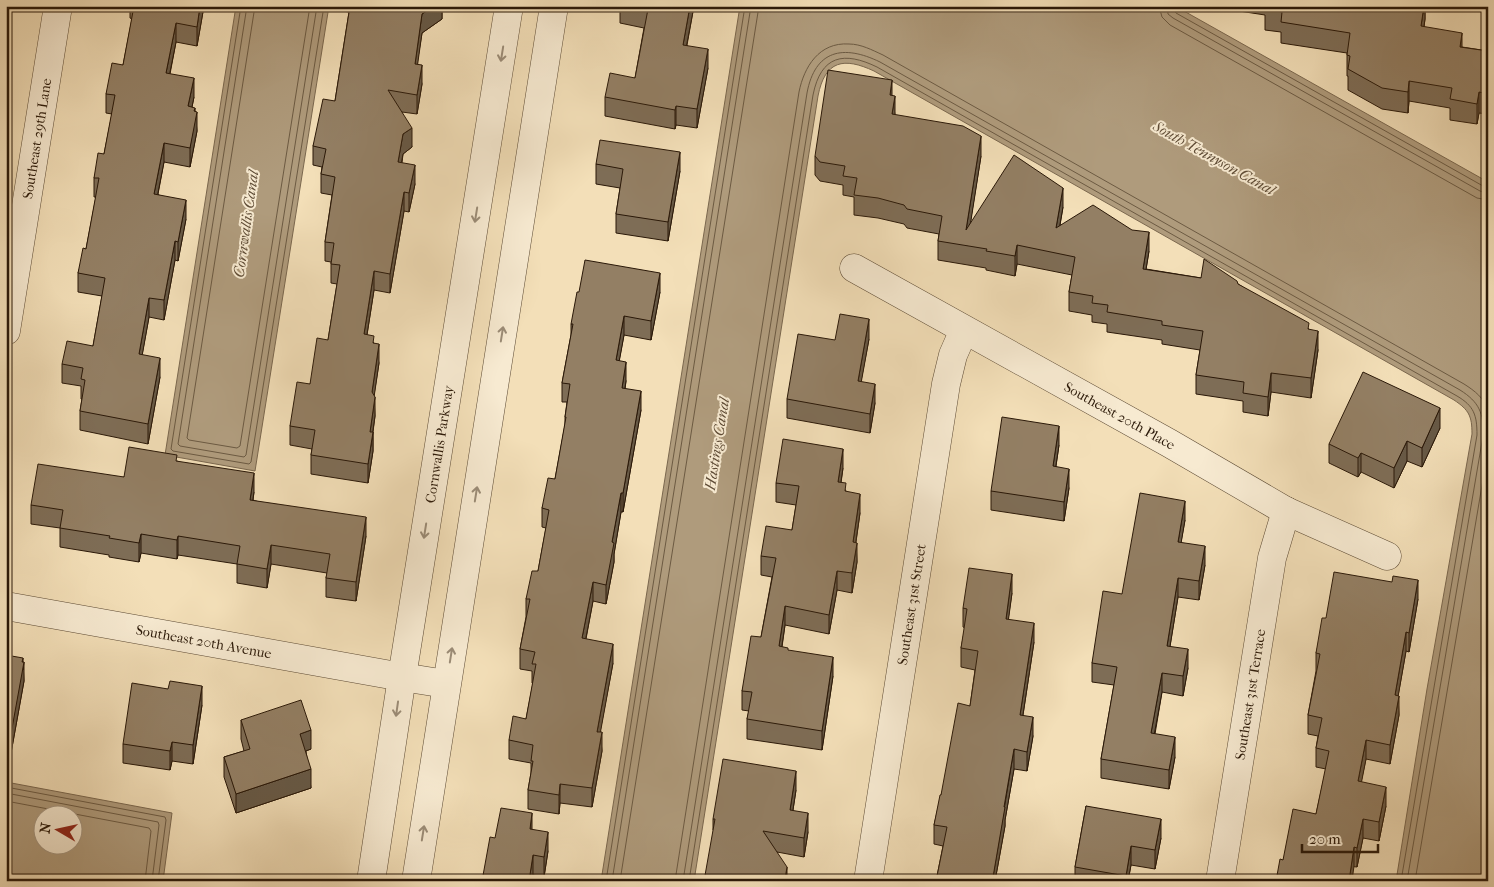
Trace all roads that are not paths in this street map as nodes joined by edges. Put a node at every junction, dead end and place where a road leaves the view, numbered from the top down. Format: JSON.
{"nodes":[{"id":1,"x":58,"y":6,"type":"edge"},
{"id":2,"x":509,"y":6,"type":"edge"},
{"id":3,"x":551,"y":7,"type":"edge"},
{"id":4,"x":854,"y":268,"type":"dead end"},
{"id":5,"x":964,"y":330,"type":"junction"},
{"id":6,"x":6,"y":331,"type":"edge"},
{"id":7,"x":1286,"y":511,"type":"junction"},
{"id":8,"x":1387,"y":556,"type":"dead end"},
{"id":9,"x":6,"y":606,"type":"edge"},
{"id":10,"x":402,"y":677,"type":"junction"},
{"id":11,"x":446,"y":684,"type":"junction"},
{"id":12,"x":371,"y":881,"type":"edge"},
{"id":13,"x":416,"y":881,"type":"edge"},
{"id":14,"x":868,"y":881,"type":"edge"},
{"id":15,"x":1220,"y":881,"type":"edge"}],
"edges":[{"from":1,"to":6,"type":"street","name":"Southeast 29th Lane"},
{"from":2,"to":10,"type":"street","name":"Cornwallis Parkway","one_way":true},
{"from":11,"to":3,"type":"street","one_way":true},
{"from":4,"to":5,"type":"street","name":"Southeast 20th Place"},
{"from":5,"to":7,"type":"street","name":"Southeast 20th Place"},
{"from":5,"to":14,"type":"street","name":"Southeast 31st Street"},
{"from":7,"to":8,"type":"street","name":"Southeast 20th Place"},
{"from":7,"to":15,"type":"street","name":"Southeast 31st Terrace"},
{"from":9,"to":10,"type":"street","name":"Southeast 20th Avenue"},
{"from":10,"to":11,"type":"street","name":"Southeast 20th Avenue"},
{"from":10,"to":12,"type":"street","name":"Cornwallis Parkway","one_way":true},
{"from":13,"to":11,"type":"street","one_way":true}]}
